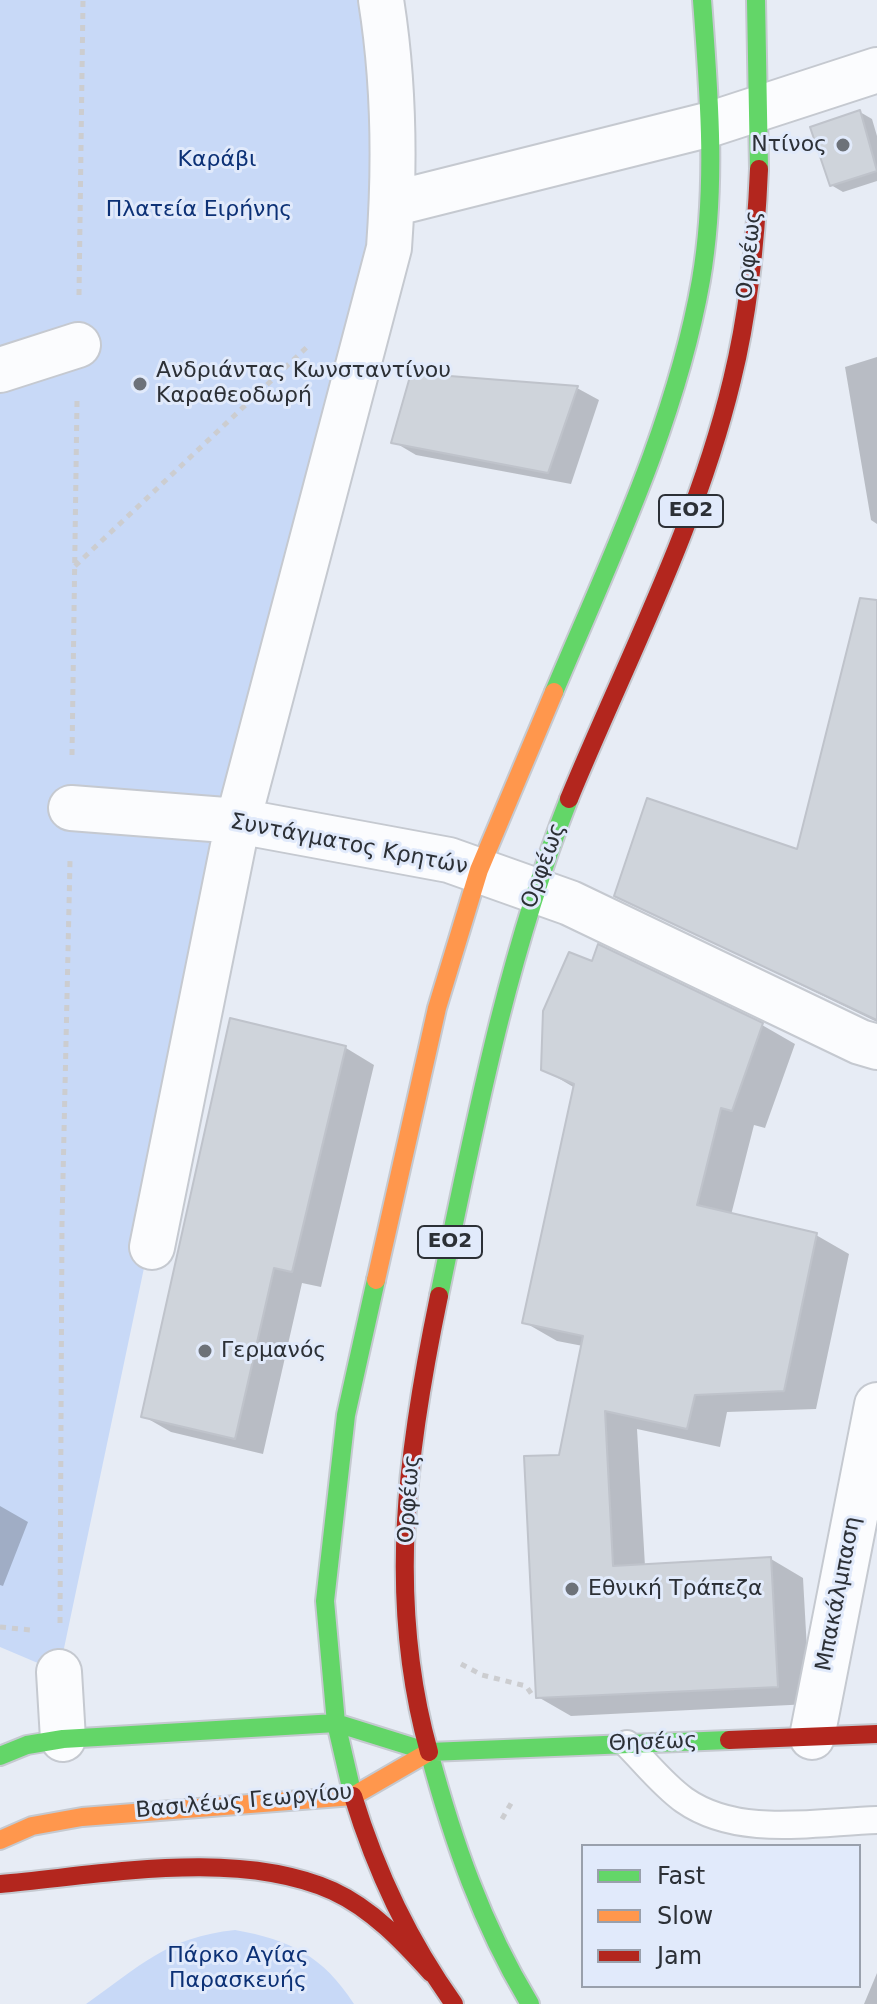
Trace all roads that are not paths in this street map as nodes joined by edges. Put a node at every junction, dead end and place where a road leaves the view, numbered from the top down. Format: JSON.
{"nodes":[{"id":1,"x":381,"y":0,"type":"edge"},
{"id":2,"x":702,"y":0,"type":"edge"},
{"id":3,"x":756,"y":0,"type":"edge"},
{"id":4,"x":877,"y":70,"type":"edge"},
{"id":5,"x":759,"y":110,"type":"junction"},
{"id":6,"x":711,"y":124,"type":"junction"},
{"id":7,"x":392,"y":204,"type":"junction"},
{"id":8,"x":78,"y":345,"type":"dead end"},
{"id":9,"x":0,"y":370,"type":"edge"},
{"id":10,"x":71,"y":808,"type":"dead end"},
{"id":11,"x":238,"y":821,"type":"junction"},
{"id":12,"x":479,"y":870,"type":"junction"},
{"id":13,"x":535,"y":890,"type":"junction"},
{"id":14,"x":877,"y":1047,"type":"edge"},
{"id":15,"x":152,"y":1247,"type":"dead end"},
{"id":16,"x":877,"y":1405,"type":"edge"},
{"id":17,"x":59,"y":1672,"type":"dead end"},
{"id":18,"x":336,"y":1723,"type":"junction"},
{"id":19,"x":877,"y":1734,"type":"edge"},
{"id":20,"x":812,"y":1737,"type":"junction"},
{"id":21,"x":63,"y":1739,"type":"junction"},
{"id":22,"x":627,"y":1744,"type":"junction"},
{"id":23,"x":429,"y":1752,"type":"junction"},
{"id":24,"x":0,"y":1756,"type":"edge"},
{"id":25,"x":353,"y":1796,"type":"junction"},
{"id":26,"x":877,"y":1820,"type":"edge"},
{"id":27,"x":0,"y":1840,"type":"edge"},
{"id":28,"x":0,"y":1884,"type":"edge"},
{"id":29,"x":431,"y":1973,"type":"junction"},
{"id":30,"x":454,"y":2004,"type":"edge"},
{"id":31,"x":530,"y":2004,"type":"edge"}],
"edges":[{"from":1,"to":7,"type":"street"},
{"from":2,"to":6,"type":"main road","number":"ΕΟ2"},
{"from":3,"to":5,"type":"main road","name":"Ορφέως","number":"ΕΟ2"},
{"from":4,"to":5,"type":"street"},
{"from":5,"to":6,"type":"street"},
{"from":5,"to":13,"type":"main road","name":"Ορφέως","number":"ΕΟ2"},
{"from":6,"to":7,"type":"street"},
{"from":6,"to":12,"type":"main road","number":"ΕΟ2"},
{"from":7,"to":11,"type":"street"},
{"from":8,"to":9,"type":"street"},
{"from":10,"to":11,"type":"street","name":"Συντάγματος Κρητών"},
{"from":11,"to":12,"type":"street","name":"Συντάγματος Κρητών"},
{"from":11,"to":15,"type":"street"},
{"from":12,"to":13,"type":"street","name":"Συντάγματος Κρητών"},
{"from":12,"to":18,"type":"main road","number":"ΕΟ2"},
{"from":13,"to":14,"type":"street","name":"Συντάγματος Κρητών"},
{"from":13,"to":23,"type":"main road","name":"Ορφέως","number":"ΕΟ2"},
{"from":16,"to":20,"type":"street","name":"Μπακάλμπαση"},
{"from":17,"to":21,"type":"street"},
{"from":18,"to":21,"type":"main road"},
{"from":18,"to":23,"type":"main road"},
{"from":18,"to":25,"type":"main road","number":"ΕΟ2"},
{"from":19,"to":20,"type":"main road","name":"Θησέως"},
{"from":20,"to":22,"type":"main road","name":"Θησέως"},
{"from":21,"to":24,"type":"main road"},
{"from":22,"to":23,"type":"main road","name":"Θησέως"},
{"from":22,"to":26,"type":"lane"},
{"from":23,"to":25,"type":"main road","name":"Βασιλέως Γεωργίου"},
{"from":23,"to":31,"type":"main road","name":"Ορφέως"},
{"from":25,"to":27,"type":"main road","name":"Βασιλέως Γεωργίου"},
{"from":25,"to":29,"type":"main road"},
{"from":28,"to":29,"type":"main road"},
{"from":29,"to":30,"type":"main road"}]}
